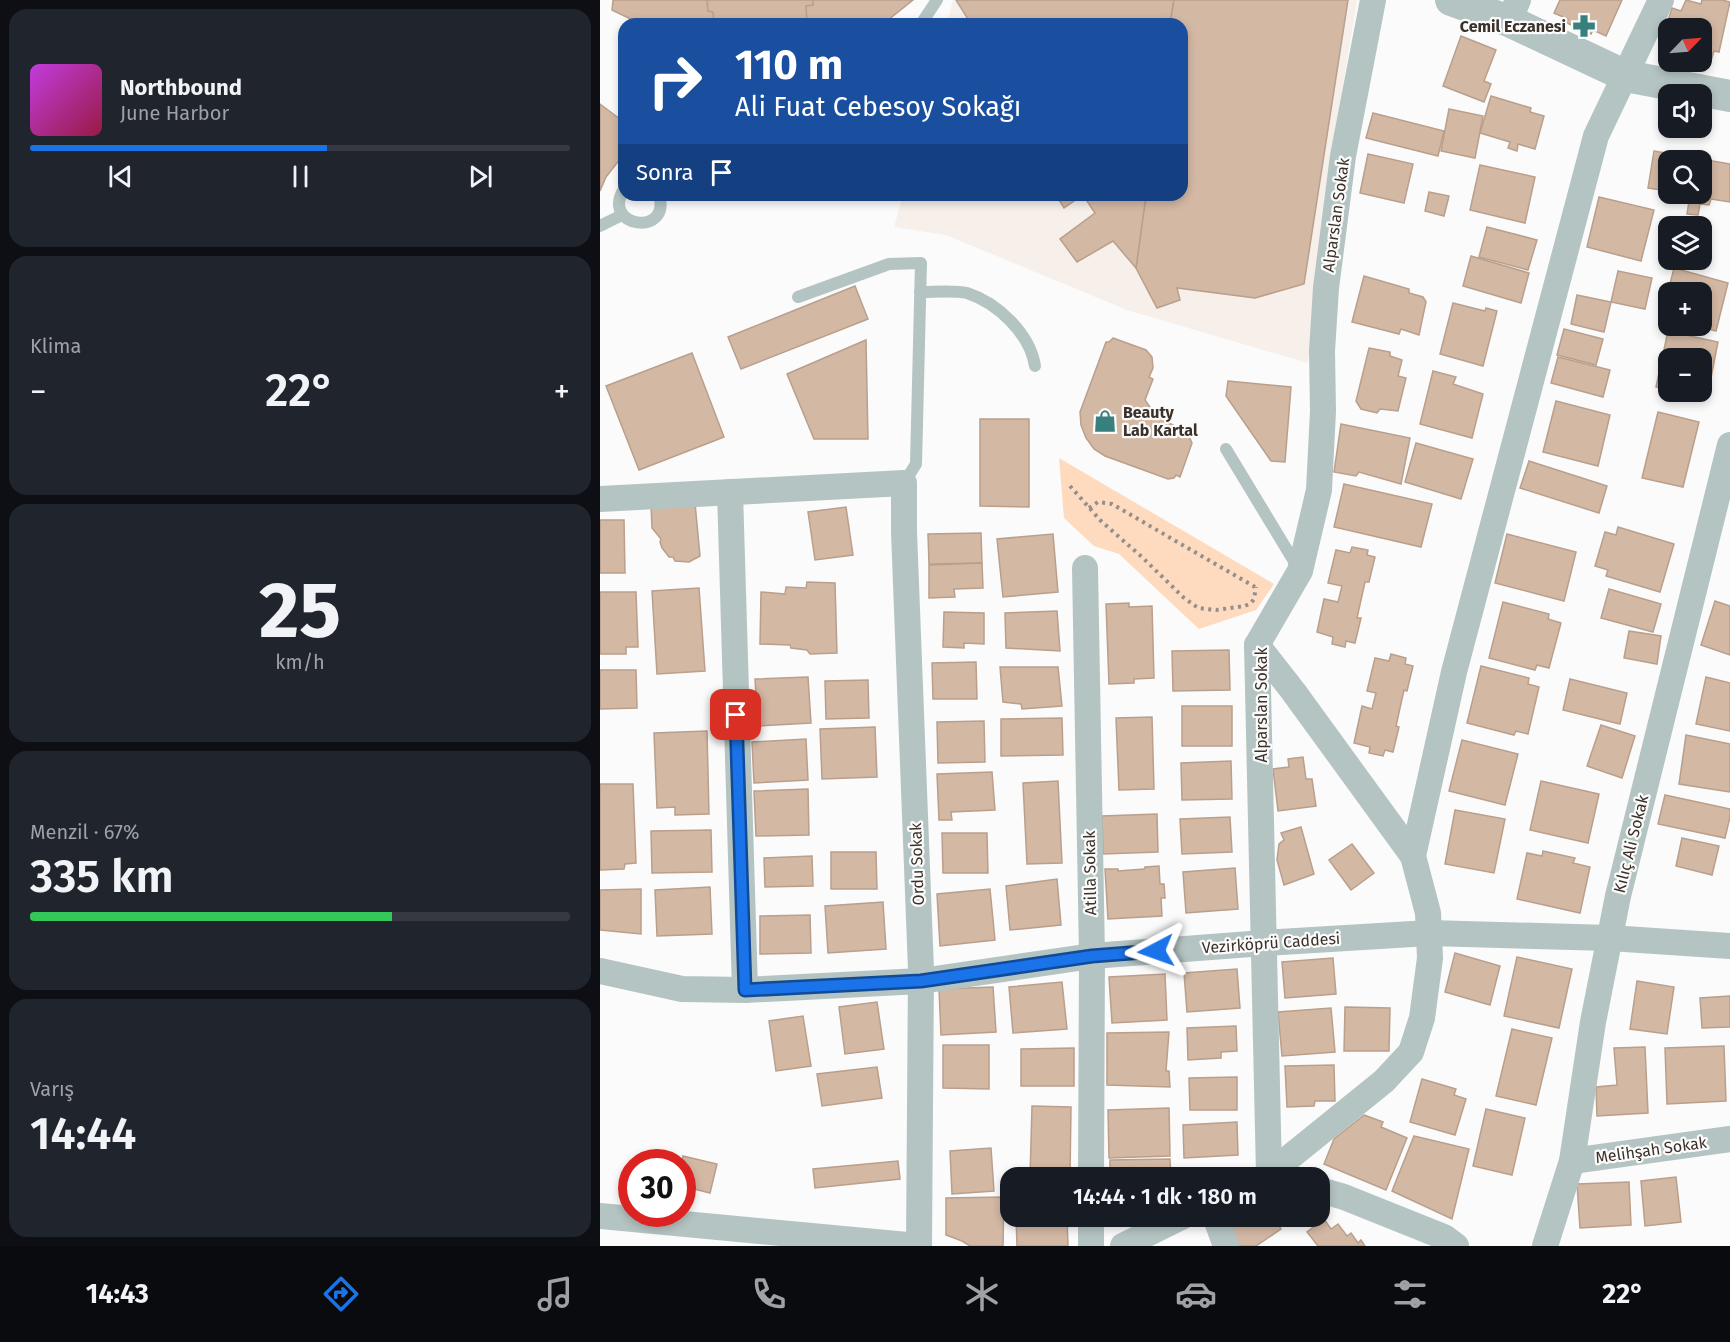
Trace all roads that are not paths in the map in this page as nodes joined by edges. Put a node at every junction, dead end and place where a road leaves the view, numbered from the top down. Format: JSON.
{"nodes":[{"id":1,"x":937,"y":0,"type":"edge"},
{"id":2,"x":1373,"y":0,"type":"edge"},
{"id":3,"x":1451,"y":0,"type":"edge"},
{"id":4,"x":1661,"y":0,"type":"edge"},
{"id":5,"x":1513,"y":10,"type":"edge"},
{"id":6,"x":925,"y":18,"type":"edge"},
{"id":7,"x":1626,"y":76,"type":"junction"},
{"id":8,"x":1730,"y":96,"type":"edge"},
{"id":9,"x":618,"y":201,"type":"edge"},
{"id":10,"x":660,"y":201,"type":"edge"},
{"id":11,"x":622,"y":215,"type":"junction"},
{"id":12,"x":600,"y":226,"type":"edge"},
{"id":13,"x":920,"y":292,"type":"junction"},
{"id":14,"x":798,"y":297,"type":"dead end"},
{"id":15,"x":1035,"y":366,"type":"dead end"},
{"id":16,"x":1730,"y":445,"type":"edge"},
{"id":17,"x":1226,"y":449,"type":"dead end"},
{"id":18,"x":904,"y":483,"type":"junction"},
{"id":19,"x":730,"y":492,"type":"junction"},
{"id":20,"x":600,"y":499,"type":"edge"},
{"id":21,"x":1085,"y":568,"type":"dead end"},
{"id":22,"x":1300,"y":571,"type":"junction"},
{"id":23,"x":1257,"y":645,"type":"junction"},
{"id":24,"x":1413,"y":856,"type":"junction"},
{"id":25,"x":1429,"y":933,"type":"junction"},
{"id":26,"x":1610,"y":938,"type":"junction"},
{"id":27,"x":1264,"y":943,"type":"junction"},
{"id":28,"x":1730,"y":946,"type":"edge"},
{"id":29,"x":1092,"y":956,"type":"junction"},
{"id":30,"x":600,"y":971,"type":"edge"},
{"id":31,"x":921,"y":981,"type":"junction"},
{"id":32,"x":745,"y":990,"type":"junction"},
{"id":33,"x":1730,"y":1139,"type":"edge"},
{"id":34,"x":1572,"y":1161,"type":"junction"},
{"id":35,"x":1091,"y":1167,"type":"edge"},
{"id":36,"x":1271,"y":1167,"type":"edge"},
{"id":37,"x":1282,"y":1167,"type":"edge"},
{"id":38,"x":1330,"y":1193,"type":"edge"},
{"id":39,"x":600,"y":1216,"type":"edge"},
{"id":40,"x":1091,"y":1227,"type":"edge"},
{"id":41,"x":1161,"y":1227,"type":"edge"},
{"id":42,"x":1219,"y":1227,"type":"edge"},
{"id":43,"x":829,"y":1242,"type":"edge"},
{"id":44,"x":918,"y":1246,"type":"edge"},
{"id":45,"x":1091,"y":1246,"type":"edge"},
{"id":46,"x":1124,"y":1246,"type":"edge"},
{"id":47,"x":1226,"y":1246,"type":"edge"},
{"id":48,"x":1456,"y":1246,"type":"edge"},
{"id":49,"x":1545,"y":1246,"type":"edge"}],
"edges":[{"from":1,"to":6,"type":"lane"},
{"from":2,"to":22,"type":"street","name":"Alparslan Sokak"},
{"from":3,"to":5,"type":"street"},
{"from":4,"to":7,"type":"street"},
{"from":5,"to":7,"type":"street"},
{"from":7,"to":8,"type":"street"},
{"from":7,"to":24,"type":"street"},
{"from":9,"to":11,"type":"lane"},
{"from":10,"to":11,"type":"lane"},
{"from":11,"to":12,"type":"lane"},
{"from":13,"to":14,"type":"lane"},
{"from":13,"to":15,"type":"lane"},
{"from":13,"to":18,"type":"lane"},
{"from":16,"to":26,"type":"street","name":"Kılıç Ali Sokak"},
{"from":17,"to":22,"type":"lane"},
{"from":18,"to":19,"type":"street"},
{"from":18,"to":31,"type":"street","name":"Ordu Sokak"},
{"from":19,"to":20,"type":"street"},
{"from":19,"to":32,"type":"street"},
{"from":21,"to":29,"type":"street","name":"Atilla Sokak"},
{"from":22,"to":23,"type":"street","name":"Alparslan Sokak"},
{"from":23,"to":24,"type":"street"},
{"from":23,"to":27,"type":"street","name":"Alparslan Sokak"},
{"from":24,"to":25,"type":"street"},
{"from":25,"to":26,"type":"street","name":"Vezirköprü Caddesi"},
{"from":25,"to":27,"type":"street","name":"Vezirköprü Caddesi"},
{"from":25,"to":37,"type":"street"},
{"from":26,"to":28,"type":"street","name":"Vezirköprü Caddesi"},
{"from":26,"to":34,"type":"street","name":"Kılıç Ali Sokak"},
{"from":27,"to":29,"type":"street","name":"Vezirköprü Caddesi"},
{"from":27,"to":36,"type":"street","name":"Alparslan Sokak"},
{"from":29,"to":31,"type":"street","name":"Vezirköprü Caddesi"},
{"from":29,"to":35,"type":"street","name":"Atilla Sokak"},
{"from":30,"to":32,"type":"street","name":"Vezirköprü Caddesi"},
{"from":31,"to":32,"type":"street","name":"Vezirköprü Caddesi"},
{"from":31,"to":44,"type":"street","name":"Ordu Sokak"},
{"from":33,"to":34,"type":"street","name":"Melihşah Sokak"},
{"from":34,"to":49,"type":"street","name":"Kılıç Ali Sokak"},
{"from":38,"to":48,"type":"street"},
{"from":39,"to":43,"type":"street"},
{"from":40,"to":45,"type":"street"},
{"from":41,"to":46,"type":"street"},
{"from":42,"to":47,"type":"street"},
{"from":43,"to":44,"type":"street"}]}
